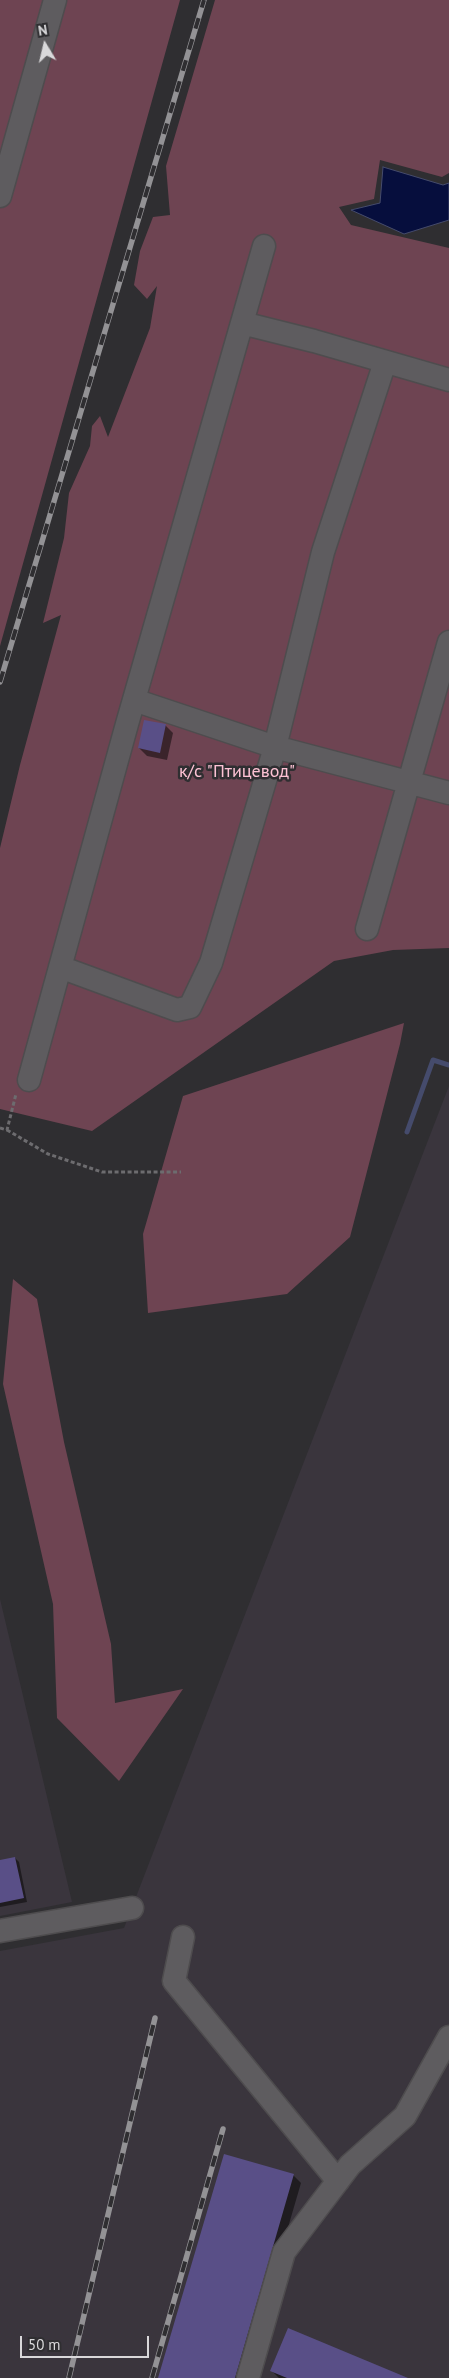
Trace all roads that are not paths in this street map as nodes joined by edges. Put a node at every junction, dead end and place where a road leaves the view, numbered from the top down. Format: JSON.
{"nodes":[{"id":1,"x":55,"y":0,"type":"edge"},
{"id":2,"x":0,"y":196,"type":"edge"},
{"id":3,"x":264,"y":246,"type":"dead end"},
{"id":4,"x":242,"y":323,"type":"junction"},
{"id":5,"x":385,"y":362,"type":"junction"},
{"id":6,"x":449,"y":380,"type":"edge"},
{"id":7,"x":449,"y":642,"type":"edge"},
{"id":8,"x":134,"y":700,"type":"junction"},
{"id":9,"x":275,"y":747,"type":"junction"},
{"id":10,"x":411,"y":782,"type":"junction"},
{"id":11,"x":449,"y":793,"type":"edge"},
{"id":12,"x":367,"y":929,"type":"dead end"},
{"id":13,"x":60,"y":968,"type":"junction"},
{"id":14,"x":29,"y":1080,"type":"road end"},
{"id":15,"x":132,"y":1908,"type":"dead end"},
{"id":16,"x":0,"y":1931,"type":"edge"},
{"id":17,"x":183,"y":1937,"type":"dead end"},
{"id":18,"x":449,"y":2037,"type":"edge"},
{"id":19,"x":338,"y":2181,"type":"junction"},
{"id":20,"x":248,"y":2378,"type":"edge"}],
"edges":[{"from":1,"to":2,"type":"lane"},
{"from":3,"to":4,"type":"lane"},
{"from":4,"to":5,"type":"lane"},
{"from":4,"to":8,"type":"lane"},
{"from":5,"to":6,"type":"lane"},
{"from":5,"to":9,"type":"lane"},
{"from":7,"to":10,"type":"lane"},
{"from":8,"to":9,"type":"lane"},
{"from":8,"to":13,"type":"lane"},
{"from":9,"to":10,"type":"lane"},
{"from":9,"to":13,"type":"lane"},
{"from":10,"to":11,"type":"lane"},
{"from":10,"to":12,"type":"lane"},
{"from":13,"to":14,"type":"lane"},
{"from":15,"to":16,"type":"lane"},
{"from":17,"to":19,"type":"lane"},
{"from":18,"to":19,"type":"lane"},
{"from":19,"to":20,"type":"lane"}]}
